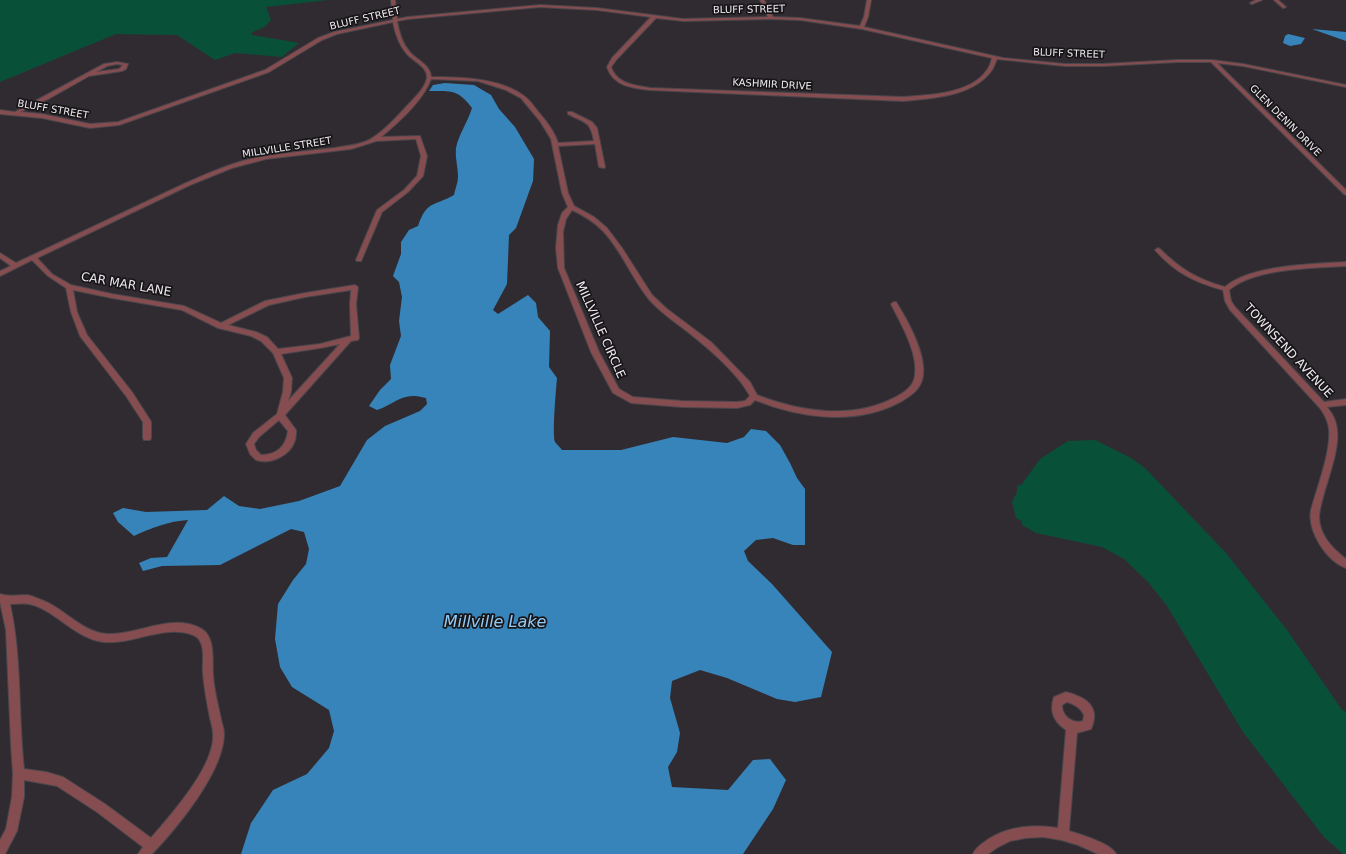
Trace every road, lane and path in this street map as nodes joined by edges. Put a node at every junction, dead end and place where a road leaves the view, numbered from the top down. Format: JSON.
{"nodes":[{"id":1,"x":393,"y":0,"type":"edge"},
{"id":2,"x":558,"y":0,"type":"edge"},
{"id":3,"x":762,"y":0,"type":"edge"},
{"id":4,"x":869,"y":0,"type":"edge"},
{"id":5,"x":1260,"y":0,"type":"edge"},
{"id":6,"x":1276,"y":0,"type":"edge"},
{"id":7,"x":1252,"y":3,"type":"dead end"},
{"id":8,"x":560,"y":6,"type":"junction"},
{"id":9,"x":1284,"y":6,"type":"dead end"},
{"id":10,"x":654,"y":17,"type":"junction"},
{"id":11,"x":771,"y":18,"type":"junction"},
{"id":12,"x":396,"y":20,"type":"junction"},
{"id":13,"x":862,"y":28,"type":"junction"},
{"id":14,"x":995,"y":57,"type":"junction"},
{"id":15,"x":1212,"y":61,"type":"junction"},
{"id":16,"x":89,"y":75,"type":"junction"},
{"id":17,"x":429,"y":78,"type":"junction"},
{"id":18,"x":1346,"y":86,"type":"edge"},
{"id":19,"x":0,"y":112,"type":"edge"},
{"id":20,"x":16,"y":112,"type":"junction"},
{"id":21,"x":570,"y":113,"type":"dead end"},
{"id":22,"x":374,"y":140,"type":"junction"},
{"id":23,"x":596,"y":142,"type":"junction"},
{"id":24,"x":556,"y":145,"type":"junction"},
{"id":25,"x":602,"y":167,"type":"dead end"},
{"id":26,"x":1346,"y":193,"type":"edge"},
{"id":27,"x":571,"y":207,"type":"junction"},
{"id":28,"x":1158,"y":250,"type":"dead end"},
{"id":29,"x":0,"y":255,"type":"edge"},
{"id":30,"x":32,"y":258,"type":"junction"},
{"id":31,"x":359,"y":260,"type":"dead end"},
{"id":32,"x":1346,"y":264,"type":"edge"},
{"id":33,"x":15,"y":266,"type":"junction"},
{"id":34,"x":0,"y":274,"type":"edge"},
{"id":35,"x":69,"y":286,"type":"junction"},
{"id":36,"x":1226,"y":289,"type":"junction"},
{"id":37,"x":894,"y":304,"type":"dead end"},
{"id":38,"x":221,"y":326,"type":"junction"},
{"id":39,"x":349,"y":339,"type":"junction"},
{"id":40,"x":276,"y":352,"type":"junction"},
{"id":41,"x":754,"y":397,"type":"junction"},
{"id":42,"x":1346,"y":402,"type":"edge"},
{"id":43,"x":1322,"y":405,"type":"junction"},
{"id":44,"x":280,"y":415,"type":"junction"},
{"id":45,"x":147,"y":438,"type":"dead end"},
{"id":46,"x":1346,"y":564,"type":"edge"},
{"id":47,"x":3,"y":599,"type":"edge"},
{"id":48,"x":1072,"y":727,"type":"dead end"},
{"id":49,"x":19,"y":774,"type":"junction"},
{"id":50,"x":1063,"y":834,"type":"junction"},
{"id":51,"x":148,"y":850,"type":"edge"},
{"id":52,"x":0,"y":852,"type":"edge"},
{"id":53,"x":979,"y":854,"type":"edge"},
{"id":54,"x":1110,"y":854,"type":"edge"}],
"edges":[{"from":1,"to":12,"type":"street"},
{"from":2,"to":8,"type":"street"},
{"from":3,"to":11,"type":"street"},
{"from":4,"to":13,"type":"street"},
{"from":5,"to":7,"type":"street"},
{"from":6,"to":9,"type":"street"},
{"from":8,"to":10,"type":"street","name":"BLUFF STREET"},
{"from":8,"to":12,"type":"street","name":"BLUFF STREET"},
{"from":10,"to":11,"type":"street","name":"BLUFF STREET"},
{"from":10,"to":14,"type":"street","name":"KASHMIR DRIVE"},
{"from":11,"to":13,"type":"street","name":"BLUFF STREET"},
{"from":12,"to":17,"type":"street"},
{"from":12,"to":20,"type":"street","name":"BLUFF STREET"},
{"from":13,"to":14,"type":"street","name":"BLUFF STREET"},
{"from":14,"to":15,"type":"street","name":"BLUFF STREET"},
{"from":15,"to":18,"type":"street","name":"BLUFF STREET"},
{"from":15,"to":26,"type":"street","name":"GLEN DENIN DRIVE"},
{"from":16,"to":16,"type":"street"},
{"from":16,"to":20,"type":"street"},
{"from":17,"to":22,"type":"street","name":"MILLVILLE STREET"},
{"from":17,"to":24,"type":"street"},
{"from":19,"to":20,"type":"street","name":"BLUFF STREET"},
{"from":21,"to":23,"type":"street"},
{"from":22,"to":30,"type":"street","name":"MILLVILLE STREET"},
{"from":22,"to":31,"type":"street"},
{"from":23,"to":24,"type":"street"},
{"from":23,"to":25,"type":"street"},
{"from":24,"to":27,"type":"street"},
{"from":27,"to":41,"type":"street"},
{"from":27,"to":41,"type":"street","name":"MILLVILLE CIRCLE"},
{"from":28,"to":36,"type":"street"},
{"from":29,"to":33,"type":"street"},
{"from":30,"to":33,"type":"street","name":"MILLVILLE STREET"},
{"from":30,"to":35,"type":"street","name":"CAR MAR LANE"},
{"from":32,"to":36,"type":"street"},
{"from":33,"to":34,"type":"street","name":"MILLVILLE STREET"},
{"from":35,"to":38,"type":"street","name":"CAR MAR LANE"},
{"from":35,"to":45,"type":"street"},
{"from":36,"to":43,"type":"street","name":"TOWNSEND AVENUE"},
{"from":37,"to":41,"type":"street"},
{"from":38,"to":39,"type":"street"},
{"from":38,"to":40,"type":"street","name":"CAR MAR LANE"},
{"from":39,"to":40,"type":"street"},
{"from":39,"to":44,"type":"street"},
{"from":40,"to":44,"type":"street","name":"CAR MAR LANE"},
{"from":42,"to":43,"type":"street"},
{"from":43,"to":46,"type":"street","name":"TOWNSEND AVENUE"},
{"from":44,"to":44,"type":"street"},
{"from":47,"to":49,"type":"street"},
{"from":47,"to":51,"type":"street"},
{"from":48,"to":50,"type":"street"},
{"from":49,"to":51,"type":"street"},
{"from":49,"to":52,"type":"street"},
{"from":50,"to":53,"type":"street"},
{"from":50,"to":54,"type":"street"}]}
